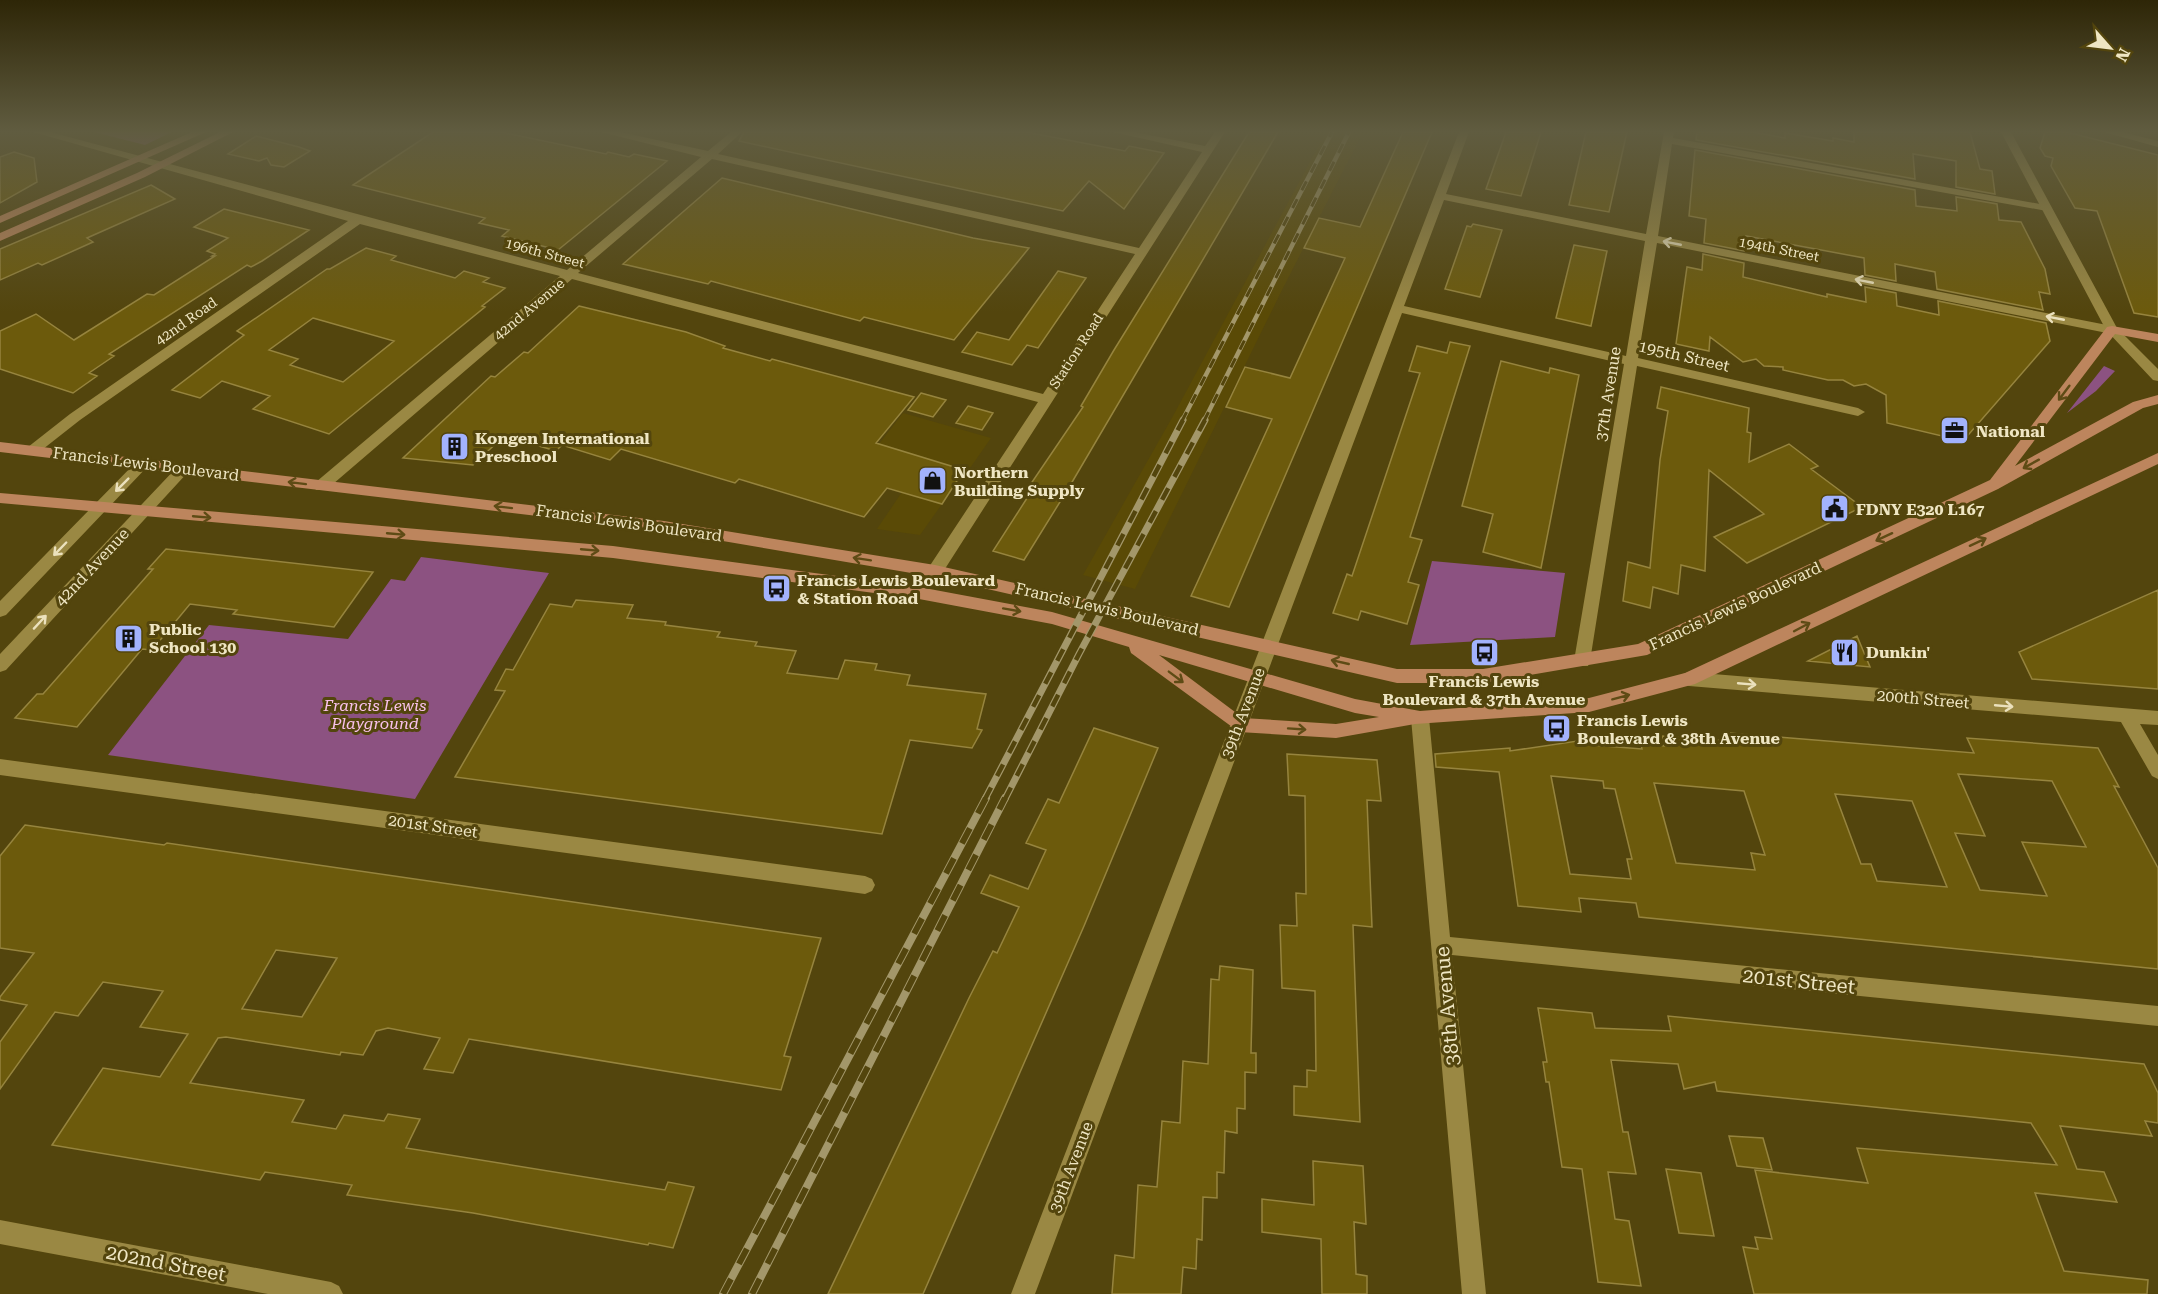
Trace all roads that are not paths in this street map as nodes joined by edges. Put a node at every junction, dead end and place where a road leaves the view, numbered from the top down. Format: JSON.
{"nodes":[{"id":1,"x":65,"y":192,"type":"edge"},
{"id":2,"x":101,"y":192,"type":"edge"},
{"id":3,"x":258,"y":192,"type":"edge"},
{"id":4,"x":667,"y":192,"type":"edge"},
{"id":5,"x":877,"y":192,"type":"edge"},
{"id":6,"x":1181,"y":192,"type":"edge"},
{"id":7,"x":1440,"y":192,"type":"edge"},
{"id":8,"x":1659,"y":192,"type":"edge"},
{"id":9,"x":1969,"y":192,"type":"edge"},
{"id":10,"x":2039,"y":192,"type":"edge"},
{"id":11,"x":1439,"y":196,"type":"junction"},
{"id":12,"x":2047,"y":207,"type":"junction"},
{"id":13,"x":357,"y":219,"type":"junction"},
{"id":14,"x":0,"y":220,"type":"edge"},
{"id":15,"x":0,"y":237,"type":"edge"},
{"id":16,"x":1651,"y":239,"type":"junction"},
{"id":17,"x":1142,"y":252,"type":"junction"},
{"id":18,"x":569,"y":275,"type":"junction"},
{"id":19,"x":1396,"y":308,"type":"junction"},
{"id":20,"x":2112,"y":330,"type":"junction"},
{"id":21,"x":2158,"y":338,"type":"edge"},
{"id":22,"x":1630,"y":361,"type":"junction"},
{"id":23,"x":2158,"y":377,"type":"edge"},
{"id":24,"x":1045,"y":399,"type":"junction"},
{"id":25,"x":2158,"y":399,"type":"edge"},
{"id":26,"x":1858,"y":412,"type":"dead end"},
{"id":27,"x":0,"y":447,"type":"edge"},
{"id":28,"x":33,"y":450,"type":"junction"},
{"id":29,"x":2158,"y":458,"type":"edge"},
{"id":30,"x":143,"y":464,"type":"junction"},
{"id":31,"x":184,"y":468,"type":"junction"},
{"id":32,"x":1993,"y":485,"type":"junction"},
{"id":33,"x":321,"y":486,"type":"junction"},
{"id":34,"x":0,"y":498,"type":"edge"},
{"id":35,"x":100,"y":507,"type":"junction"},
{"id":36,"x":144,"y":511,"type":"junction"},
{"id":37,"x":935,"y":571,"type":"junction"},
{"id":38,"x":0,"y":611,"type":"edge"},
{"id":39,"x":1129,"y":642,"type":"junction"},
{"id":40,"x":1268,"y":646,"type":"junction"},
{"id":41,"x":1582,"y":661,"type":"junction"},
{"id":42,"x":0,"y":665,"type":"edge"},
{"id":43,"x":1256,"y":678,"type":"junction"},
{"id":44,"x":1689,"y":679,"type":"junction"},
{"id":45,"x":2127,"y":716,"type":"junction"},
{"id":46,"x":1420,"y":718,"type":"junction"},
{"id":47,"x":2158,"y":718,"type":"edge"},
{"id":48,"x":1239,"y":725,"type":"junction"},
{"id":49,"x":0,"y":767,"type":"edge"},
{"id":50,"x":2158,"y":771,"type":"edge"},
{"id":51,"x":865,"y":885,"type":"dead end"},
{"id":52,"x":1441,"y":945,"type":"junction"},
{"id":53,"x":2158,"y":1016,"type":"edge"},
{"id":54,"x":0,"y":1232,"type":"edge"},
{"id":55,"x":331,"y":1294,"type":"edge"},
{"id":56,"x":1023,"y":1294,"type":"edge"},
{"id":57,"x":1474,"y":1294,"type":"edge"}],
"edges":[{"from":1,"to":14,"type":"main road"},
{"from":2,"to":15,"type":"main road"},
{"from":3,"to":13,"type":"street","name":"196th Street"},
{"from":4,"to":18,"type":"street","name":"42nd Avenue"},
{"from":5,"to":17,"type":"street"},
{"from":6,"to":17,"type":"street","name":"Station Road"},
{"from":7,"to":11,"type":"street","name":"39th Avenue"},
{"from":8,"to":16,"type":"street","name":"37th Avenue"},
{"from":9,"to":12,"type":"street"},
{"from":10,"to":12,"type":"street"},
{"from":11,"to":16,"type":"street","name":"194th Street"},
{"from":11,"to":19,"type":"street","name":"39th Avenue"},
{"from":12,"to":20,"type":"street"},
{"from":13,"to":18,"type":"street","name":"196th Street"},
{"from":13,"to":28,"type":"street","name":"42nd Road"},
{"from":20,"to":16,"type":"street","name":"194th Street","one_way":true},
{"from":16,"to":22,"type":"street","name":"37th Avenue"},
{"from":17,"to":24,"type":"street","name":"Station Road"},
{"from":18,"to":24,"type":"street","name":"196th Street"},
{"from":18,"to":33,"type":"street","name":"42nd Avenue"},
{"from":19,"to":22,"type":"street","name":"195th Street"},
{"from":19,"to":40,"type":"street","name":"39th Avenue"},
{"from":20,"to":21,"type":"main road"},
{"from":20,"to":23,"type":"street"},
{"from":20,"to":32,"type":"main road","one_way":true},
{"from":22,"to":26,"type":"street","name":"195th Street"},
{"from":22,"to":41,"type":"street","name":"37th Avenue"},
{"from":24,"to":37,"type":"street","name":"Station Road"},
{"from":25,"to":32,"type":"main road","name":"Francis Lewis Boulevard","one_way":true},
{"from":27,"to":28,"type":"main road","name":"Francis Lewis Boulevard"},
{"from":28,"to":30,"type":"main road","name":"Francis Lewis Boulevard"},
{"from":44,"to":29,"type":"main road","name":"Francis Lewis Boulevard","one_way":true},
{"from":30,"to":31,"type":"main road","name":"Francis Lewis Boulevard"},
{"from":30,"to":35,"type":"street","one_way":true},
{"from":33,"to":31,"type":"main road","name":"Francis Lewis Boulevard","one_way":true},
{"from":31,"to":36,"type":"street","name":"42nd Avenue"},
{"from":32,"to":41,"type":"main road","name":"Francis Lewis Boulevard","one_way":true},
{"from":37,"to":33,"type":"main road","name":"Francis Lewis Boulevard","one_way":true},
{"from":34,"to":35,"type":"main road","name":"Francis Lewis Boulevard"},
{"from":35,"to":36,"type":"main road","name":"Francis Lewis Boulevard"},
{"from":35,"to":38,"type":"street","one_way":true},
{"from":36,"to":39,"type":"main road","name":"Francis Lewis Boulevard","one_way":true},
{"from":42,"to":36,"type":"street","name":"42nd Avenue","one_way":true},
{"from":37,"to":40,"type":"main road","name":"Francis Lewis Boulevard"},
{"from":39,"to":43,"type":"main road","name":"Francis Lewis Boulevard"},
{"from":39,"to":48,"type":"main road","one_way":true},
{"from":41,"to":40,"type":"main road","name":"Francis Lewis Boulevard","one_way":true},
{"from":40,"to":43,"type":"street","name":"39th Avenue"},
{"from":43,"to":46,"type":"main road","name":"Francis Lewis Boulevard"},
{"from":43,"to":48,"type":"street","name":"39th Avenue"},
{"from":44,"to":45,"type":"street","name":"200th Street","one_way":true},
{"from":46,"to":44,"type":"main road","name":"Francis Lewis Boulevard","one_way":true},
{"from":45,"to":47,"type":"street","name":"200th Street"},
{"from":45,"to":50,"type":"street"},
{"from":48,"to":46,"type":"main road","one_way":true},
{"from":46,"to":52,"type":"street","name":"38th Avenue"},
{"from":48,"to":56,"type":"street","name":"39th Avenue"},
{"from":49,"to":51,"type":"street","name":"201st Street"},
{"from":52,"to":53,"type":"street","name":"201st Street"},
{"from":52,"to":57,"type":"street","name":"38th Avenue"},
{"from":54,"to":55,"type":"street","name":"202nd Street"}]}
